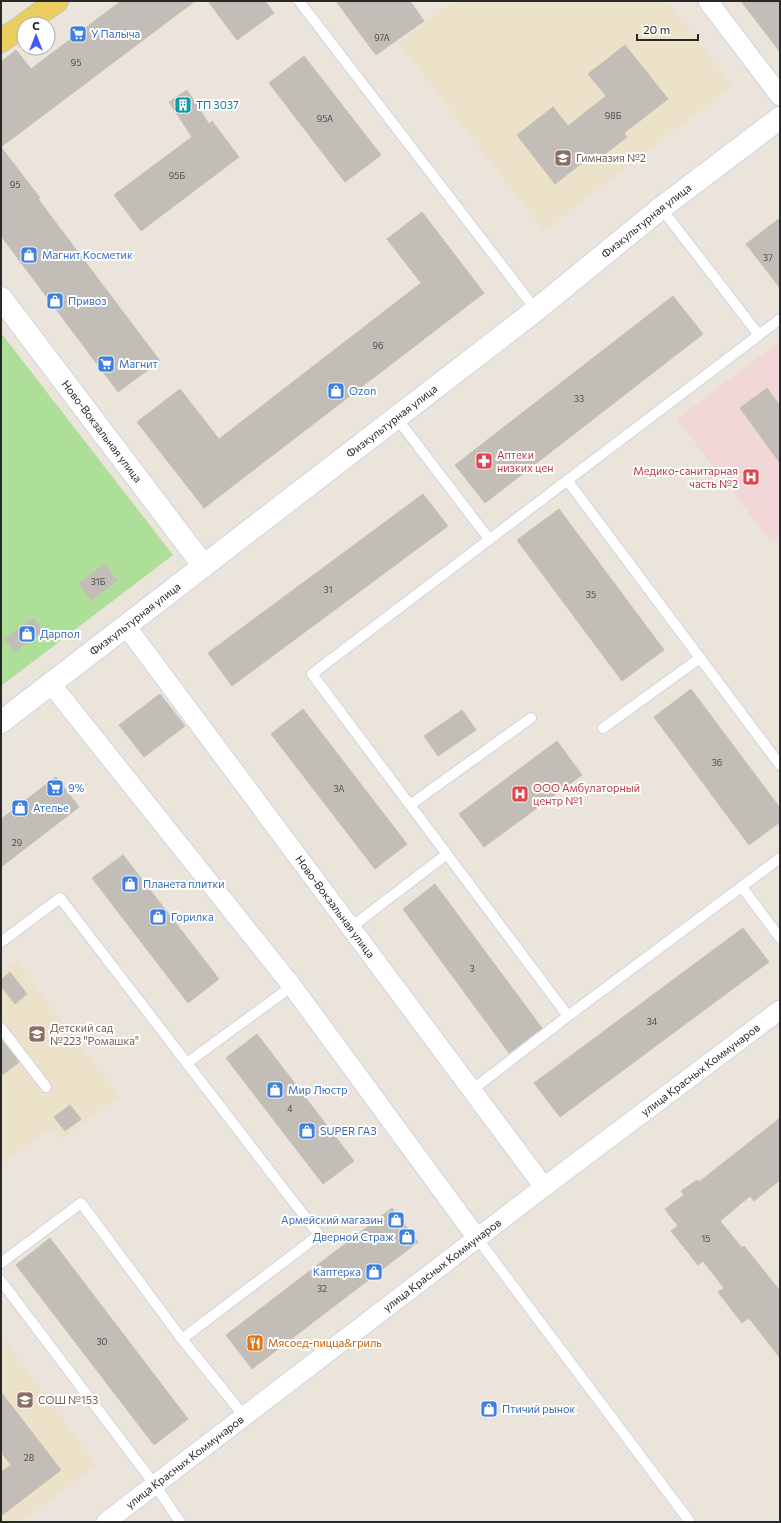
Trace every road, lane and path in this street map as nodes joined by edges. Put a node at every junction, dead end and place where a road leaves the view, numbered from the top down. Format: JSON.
{"nodes":[{"id":1,"x":57,"y":1,"type":"edge"},
{"id":2,"x":299,"y":1,"type":"edge"},
{"id":3,"x":708,"y":1,"type":"edge"},
{"id":4,"x":35,"y":16,"type":"edge"},
{"id":5,"x":16,"y":30,"type":"edge"},
{"id":6,"x":1,"y":41,"type":"edge"},
{"id":7,"x":780,"y":96,"type":"edge"},
{"id":8,"x":780,"y":118,"type":"edge"},
{"id":9,"x":660,"y":208,"type":"junction"},
{"id":10,"x":1,"y":298,"type":"edge"},
{"id":11,"x":536,"y":310,"type":"junction"},
{"id":12,"x":780,"y":319,"type":"edge"},
{"id":13,"x":759,"y":335,"type":"junction"},
{"id":14,"x":396,"y":417,"type":"junction"},
{"id":15,"x":567,"y":480,"type":"junction"},
{"id":16,"x":489,"y":539,"type":"junction"},
{"id":17,"x":203,"y":565,"type":"junction"},
{"id":18,"x":126,"y":626,"type":"junction"},
{"id":19,"x":700,"y":658,"type":"junction"},
{"id":20,"x":51,"y":684,"type":"junction"},
{"id":21,"x":531,"y":718,"type":"dead end"},
{"id":22,"x":1,"y":722,"type":"edge"},
{"id":23,"x":602,"y":728,"type":"dead end"},
{"id":24,"x":780,"y":765,"type":"edge"},
{"id":25,"x":410,"y":805,"type":"junction"},
{"id":26,"x":447,"y":854,"type":"junction"},
{"id":27,"x":780,"y":858,"type":"edge"},
{"id":28,"x":742,"y":887,"type":"junction"},
{"id":29,"x":350,"y":928,"type":"junction"},
{"id":30,"x":780,"y":938,"type":"edge"},
{"id":31,"x":1,"y":942,"type":"edge"},
{"id":32,"x":292,"y":986,"type":"junction"},
{"id":33,"x":780,"y":1010,"type":"edge"},
{"id":34,"x":568,"y":1016,"type":"junction"},
{"id":35,"x":1,"y":1028,"type":"edge"},
{"id":36,"x":187,"y":1063,"type":"junction"},
{"id":37,"x":46,"y":1087,"type":"dead end"},
{"id":38,"x":472,"y":1090,"type":"junction"},
{"id":39,"x":544,"y":1187,"type":"junction"},
{"id":40,"x":477,"y":1238,"type":"junction"},
{"id":41,"x":1,"y":1263,"type":"edge"},
{"id":42,"x":1,"y":1281,"type":"edge"},
{"id":43,"x":182,"y":1339,"type":"junction"},
{"id":44,"x":244,"y":1416,"type":"junction"},
{"id":45,"x":155,"y":1485,"type":"junction"},
{"id":46,"x":106,"y":1522,"type":"edge"},
{"id":47,"x":180,"y":1522,"type":"edge"},
{"id":48,"x":690,"y":1522,"type":"edge"}],
"edges":[{"from":1,"to":4,"type":"main road"},
{"from":2,"to":11,"type":"lane"},
{"from":3,"to":7,"type":"street"},
{"from":5,"to":6,"type":"main road"},
{"from":8,"to":9,"type":"street","name":"Физкультурная улица"},
{"from":9,"to":11,"type":"street","name":"Физкультурная улица"},
{"from":9,"to":13,"type":"lane"},
{"from":10,"to":17,"type":"street","name":"Ново-Вокзальная улица"},
{"from":11,"to":14,"type":"street","name":"Физкультурная улица"},
{"from":12,"to":13,"type":"lane"},
{"from":13,"to":15,"type":"lane"},
{"from":14,"to":16,"type":"lane"},
{"from":14,"to":17,"type":"street","name":"Физкультурная улица"},
{"from":15,"to":16,"type":"lane"},
{"from":15,"to":19,"type":"lane"},
{"from":16,"to":25,"type":"lane"},
{"from":17,"to":18,"type":"street","name":"Физкультурная улица"},
{"from":18,"to":20,"type":"street","name":"Физкультурная улица"},
{"from":18,"to":29,"type":"street","name":"Ново-Вокзальная улица"},
{"from":19,"to":23,"type":"lane"},
{"from":19,"to":24,"type":"lane"},
{"from":20,"to":22,"type":"street","name":"Физкультурная улица"},
{"from":20,"to":32,"type":"street"},
{"from":21,"to":25,"type":"lane"},
{"from":25,"to":26,"type":"lane"},
{"from":26,"to":29,"type":"lane"},
{"from":26,"to":34,"type":"lane"},
{"from":27,"to":28,"type":"lane"},
{"from":28,"to":30,"type":"lane"},
{"from":28,"to":34,"type":"lane"},
{"from":29,"to":38,"type":"street","name":"Ново-Вокзальная улица"},
{"from":31,"to":36,"type":"lane"},
{"from":32,"to":36,"type":"lane"},
{"from":32,"to":40,"type":"street"},
{"from":33,"to":39,"type":"street","name":"улица Красных Коммунаров"},
{"from":34,"to":38,"type":"lane"},
{"from":35,"to":37,"type":"lane"},
{"from":36,"to":43,"type":"lane"},
{"from":38,"to":39,"type":"street","name":"Ново-Вокзальная улица"},
{"from":39,"to":40,"type":"street","name":"улица Красных Коммунаров"},
{"from":40,"to":44,"type":"street","name":"улица Красных Коммунаров"},
{"from":40,"to":48,"type":"lane"},
{"from":41,"to":43,"type":"lane"},
{"from":42,"to":45,"type":"lane"},
{"from":43,"to":44,"type":"lane"},
{"from":44,"to":45,"type":"street","name":"улица Красных Коммунаров"},
{"from":45,"to":46,"type":"street","name":"улица Красных Коммунаров"},
{"from":45,"to":47,"type":"lane"}]}
